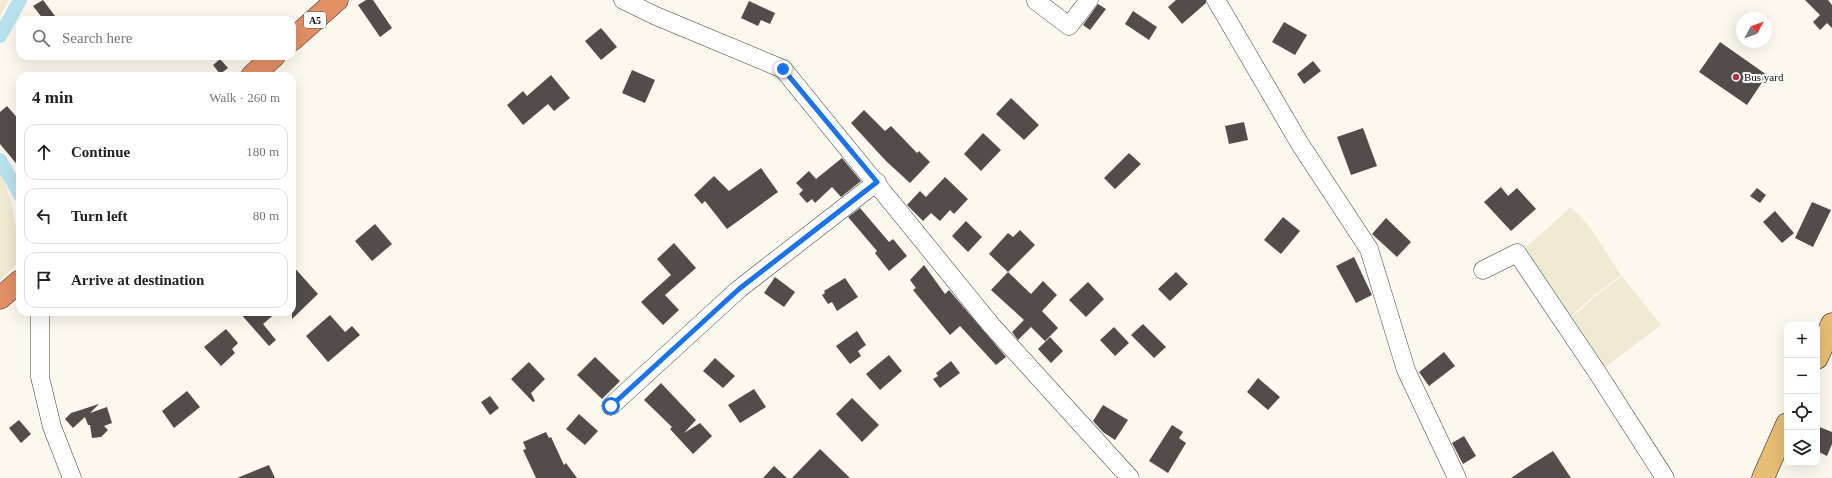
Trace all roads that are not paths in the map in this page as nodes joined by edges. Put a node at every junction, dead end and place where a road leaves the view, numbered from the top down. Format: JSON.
{"nodes":[{"id":1,"x":338,"y":0,"type":"edge"},
{"id":2,"x":623,"y":0,"type":"edge"},
{"id":3,"x":1088,"y":0,"type":"edge"},
{"id":4,"x":1216,"y":0,"type":"edge"},
{"id":5,"x":1036,"y":2,"type":"dead end"},
{"id":6,"x":296,"y":37,"type":"edge"},
{"id":7,"x":270,"y":60,"type":"edge"},
{"id":8,"x":256,"y":72,"type":"edge"},
{"id":9,"x":877,"y":182,"type":"junction"},
{"id":10,"x":1482,"y":270,"type":"dead end"},
{"id":11,"x":16,"y":284,"type":"edge"},
{"id":12,"x":0,"y":298,"type":"edge"},
{"id":13,"x":40,"y":316,"type":"edge"},
{"id":14,"x":1832,"y":324,"type":"edge"},
{"id":15,"x":1820,"y":351,"type":"edge"},
{"id":16,"x":611,"y":406,"type":"dead end"},
{"id":17,"x":1784,"y":430,"type":"edge"},
{"id":18,"x":72,"y":478,"type":"edge"},
{"id":19,"x":1130,"y":478,"type":"edge"},
{"id":20,"x":1458,"y":478,"type":"edge"},
{"id":21,"x":1665,"y":478,"type":"edge"},
{"id":22,"x":1763,"y":478,"type":"edge"}],
"edges":[{"from":1,"to":6,"type":"highway","number":"A5"},
{"from":2,"to":9,"type":"street"},
{"from":3,"to":5,"type":"street"},
{"from":4,"to":20,"type":"street"},
{"from":7,"to":8,"type":"highway"},
{"from":9,"to":16,"type":"street"},
{"from":9,"to":19,"type":"street"},
{"from":10,"to":21,"type":"street"},
{"from":11,"to":12,"type":"highway"},
{"from":13,"to":18,"type":"street"},
{"from":14,"to":15,"type":"main road"},
{"from":17,"to":22,"type":"main road"}]}
